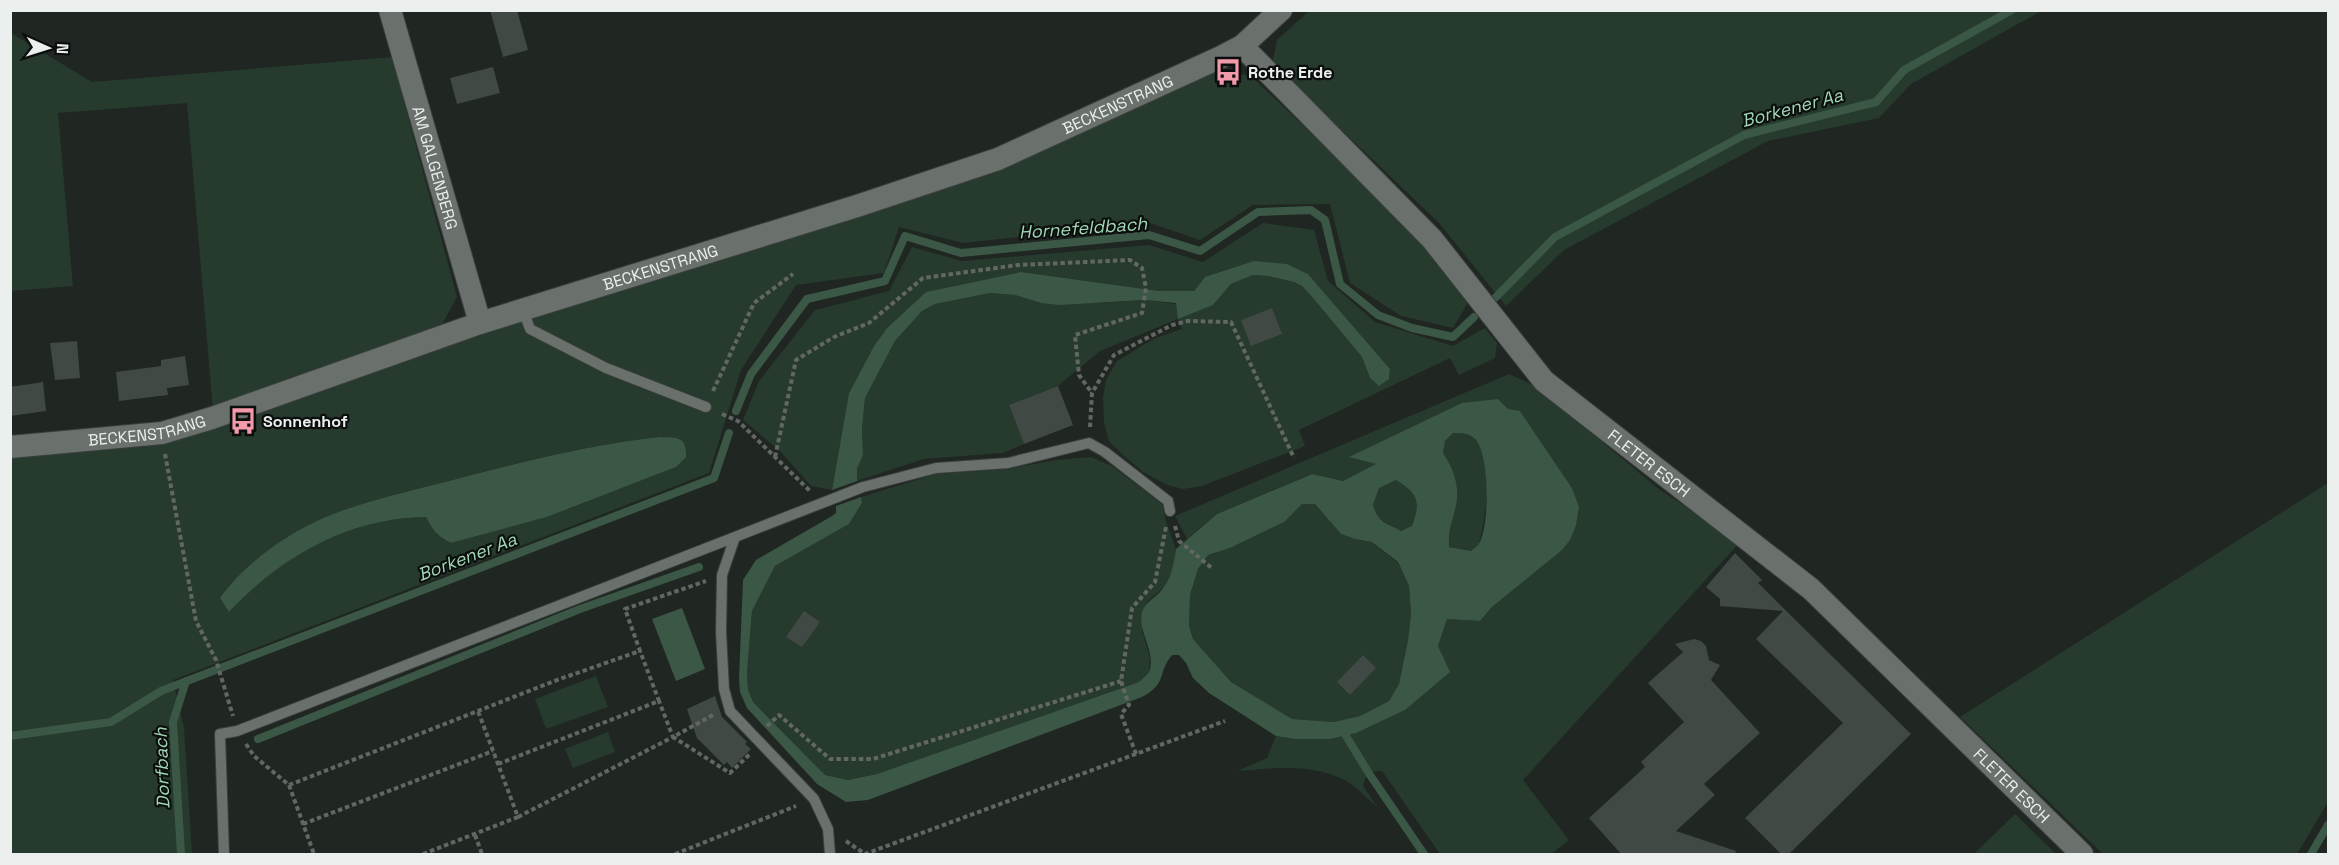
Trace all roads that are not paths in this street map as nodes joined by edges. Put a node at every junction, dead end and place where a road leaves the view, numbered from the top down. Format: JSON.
{"nodes":[{"id":1,"x":390,"y":10,"type":"edge"},
{"id":2,"x":1281,"y":10,"type":"edge"},
{"id":3,"x":1242,"y":46,"type":"junction"},
{"id":4,"x":523,"y":310,"type":"junction"},
{"id":5,"x":480,"y":323,"type":"junction"},
{"id":6,"x":706,"y":407,"type":"road end"},
{"id":7,"x":10,"y":447,"type":"edge"},
{"id":8,"x":1170,"y":512,"type":"road end"},
{"id":9,"x":735,"y":537,"type":"junction"},
{"id":10,"x":224,"y":855,"type":"edge"},
{"id":11,"x":830,"y":855,"type":"edge"},
{"id":12,"x":2082,"y":855,"type":"edge"}],
"edges":[{"from":1,"to":5,"type":"street","name":"AM GALGENBERG"},
{"from":2,"to":3,"type":"street","name":"BECKENSTRANG"},
{"from":3,"to":4,"type":"street","name":"BECKENSTRANG"},
{"from":3,"to":12,"type":"street","name":"FLETER ESCH"},
{"from":4,"to":5,"type":"street","name":"BECKENSTRANG"},
{"from":4,"to":6,"type":"lane"},
{"from":5,"to":7,"type":"street","name":"BECKENSTRANG"},
{"from":8,"to":9,"type":"lane"},
{"from":9,"to":10,"type":"lane"},
{"from":9,"to":11,"type":"lane"}]}
